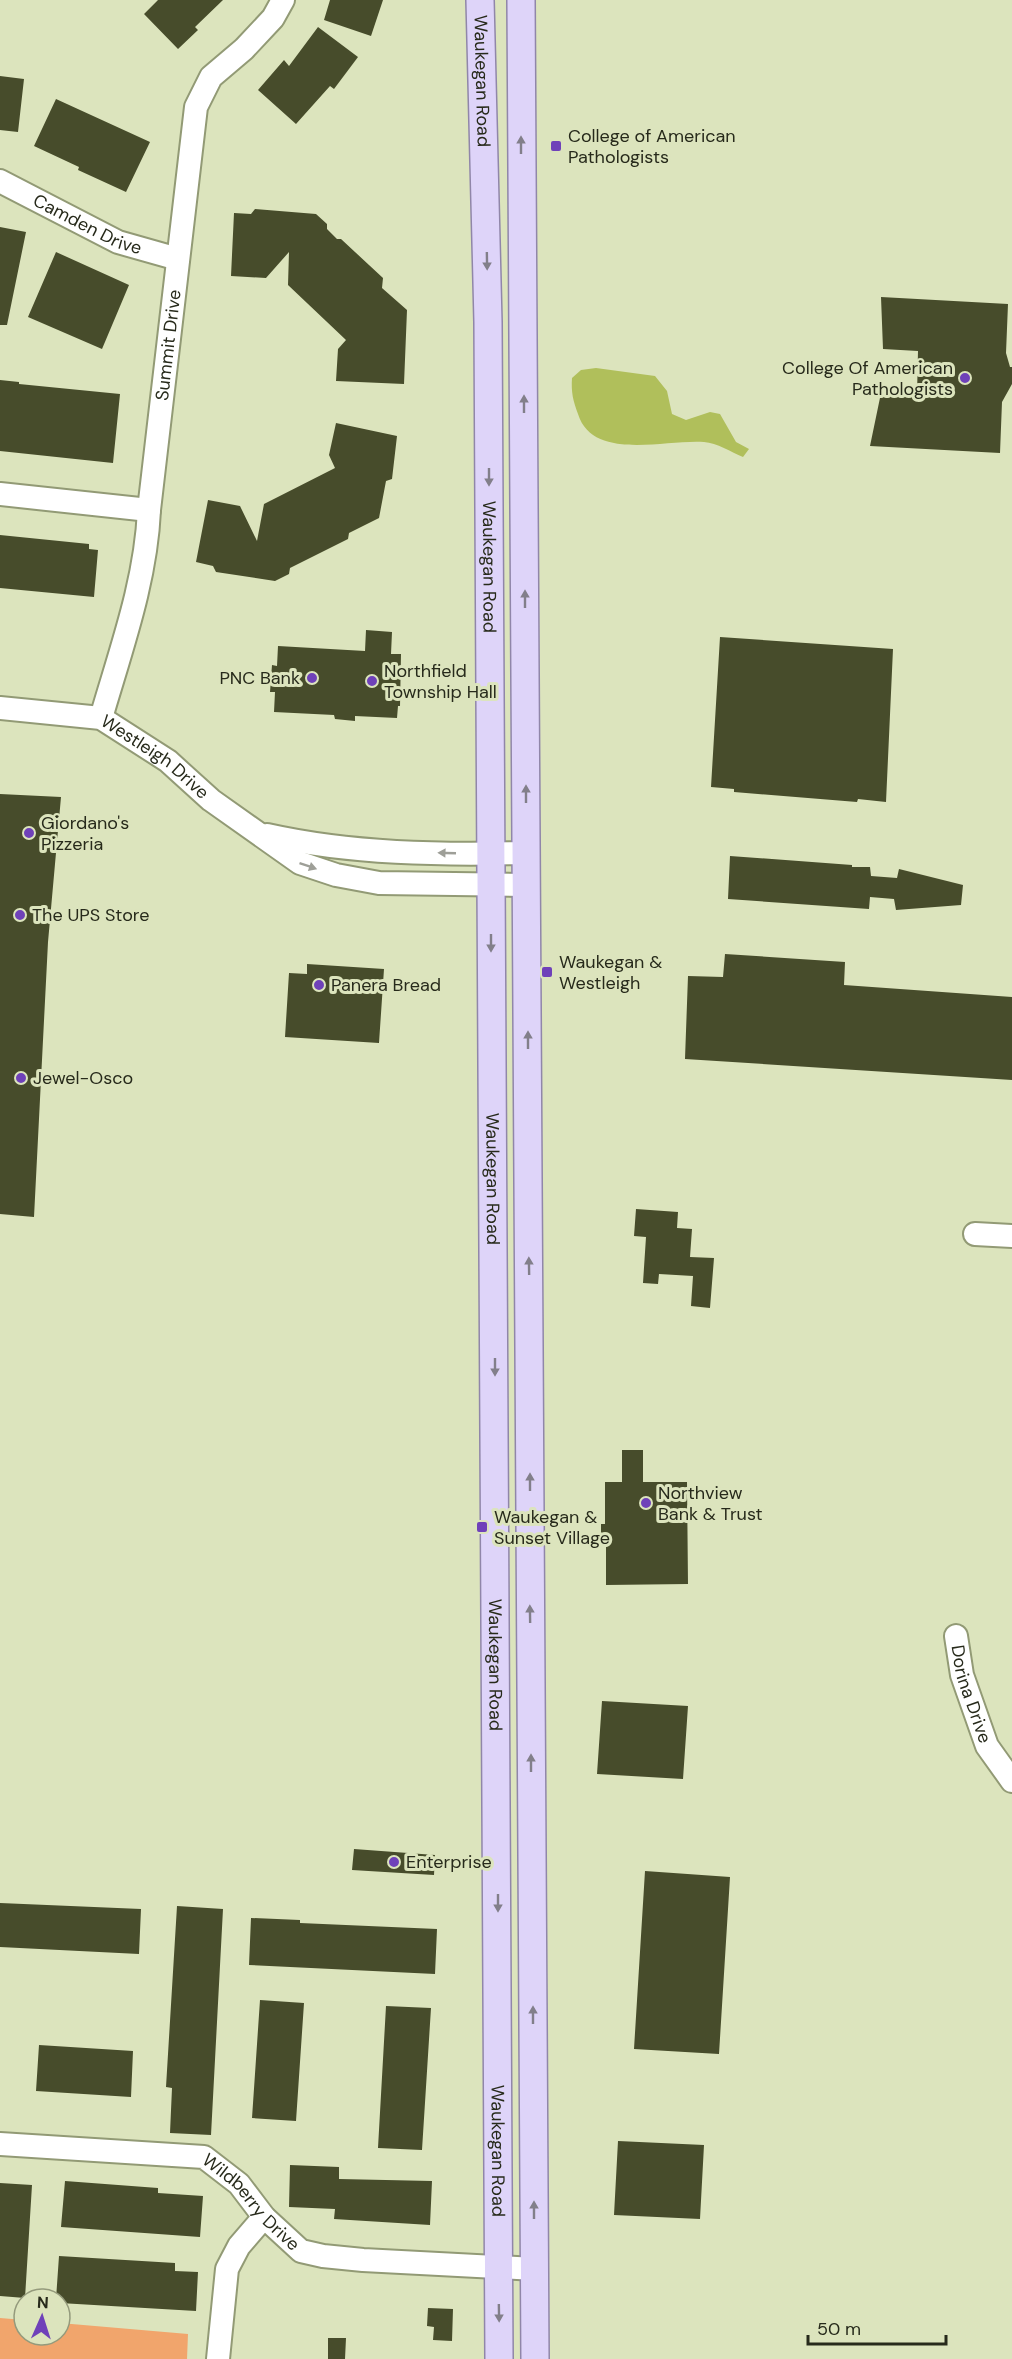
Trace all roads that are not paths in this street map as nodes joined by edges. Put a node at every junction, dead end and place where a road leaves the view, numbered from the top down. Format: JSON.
{"nodes":[{"id":1,"x":283,"y":0,"type":"edge"},
{"id":2,"x":480,"y":0,"type":"edge"},
{"id":3,"x":521,"y":0,"type":"edge"},
{"id":4,"x":0,"y":181,"type":"edge"},
{"id":5,"x":178,"y":259,"type":"junction"},
{"id":6,"x":0,"y":494,"type":"edge"},
{"id":7,"x":149,"y":510,"type":"junction"},
{"id":8,"x":0,"y":708,"type":"edge"},
{"id":9,"x":101,"y":718,"type":"junction"},
{"id":10,"x":260,"y":834,"type":"junction"},
{"id":11,"x":526,"y":853,"type":"junction"},
{"id":12,"x":492,"y":854,"type":"junction"},
{"id":13,"x":491,"y":885,"type":"junction"},
{"id":14,"x":527,"y":885,"type":"junction"},
{"id":15,"x":975,"y":1234,"type":"dead end"},
{"id":16,"x":1012,"y":1236,"type":"edge"},
{"id":17,"x":494,"y":1309,"type":"junction"},
{"id":18,"x":529,"y":1309,"type":"junction"},
{"id":19,"x":956,"y":1636,"type":"dead end"},
{"id":20,"x":1012,"y":1781,"type":"edge"},
{"id":21,"x":0,"y":2144,"type":"edge"},
{"id":22,"x":264,"y":2217,"type":"junction"},
{"id":23,"x":499,"y":2267,"type":"junction"},
{"id":24,"x":535,"y":2269,"type":"junction"},
{"id":25,"x":218,"y":2359,"type":"edge"},
{"id":26,"x":499,"y":2359,"type":"edge"},
{"id":27,"x":535,"y":2359,"type":"edge"}],
"edges":[{"from":1,"to":5,"type":"street","name":"Summit Drive"},
{"from":2,"to":12,"type":"main road","name":"Waukegan Road","one_way":true},
{"from":11,"to":3,"type":"main road","name":"Waukegan Road","one_way":true},
{"from":4,"to":5,"type":"street","name":"Camden Drive"},
{"from":5,"to":7,"type":"street","name":"Summit Drive"},
{"from":6,"to":7,"type":"street"},
{"from":7,"to":9,"type":"street","name":"Summit Drive"},
{"from":8,"to":9,"type":"street","name":"Westleigh Drive"},
{"from":9,"to":10,"type":"street","name":"Westleigh Drive"},
{"from":12,"to":10,"type":"street","name":"Westleigh Drive","one_way":true},
{"from":10,"to":13,"type":"street","name":"Westleigh Drive","one_way":true},
{"from":11,"to":12,"type":"street","name":"Westleigh Drive"},
{"from":11,"to":14,"type":"main road","name":"Waukegan Road"},
{"from":12,"to":13,"type":"main road","name":"Waukegan Road"},
{"from":13,"to":14,"type":"street","name":"Westleigh Drive"},
{"from":13,"to":17,"type":"main road","name":"Waukegan Road","one_way":true},
{"from":18,"to":14,"type":"main road","name":"Waukegan Road","one_way":true},
{"from":15,"to":16,"type":"street"},
{"from":17,"to":18,"type":"main road"},
{"from":17,"to":23,"type":"main road","name":"Waukegan Road","one_way":true},
{"from":24,"to":18,"type":"main road","name":"Waukegan Road","one_way":true},
{"from":19,"to":20,"type":"street","name":"Dorina Drive"},
{"from":21,"to":22,"type":"street","name":"Wildberry Drive"},
{"from":22,"to":23,"type":"street","name":"Wildberry Drive"},
{"from":22,"to":25,"type":"street"},
{"from":23,"to":24,"type":"street","name":"Wildberry Drive"},
{"from":23,"to":26,"type":"main road","name":"Waukegan Road","one_way":true},
{"from":24,"to":27,"type":"main road","name":"Waukegan Road"}]}
